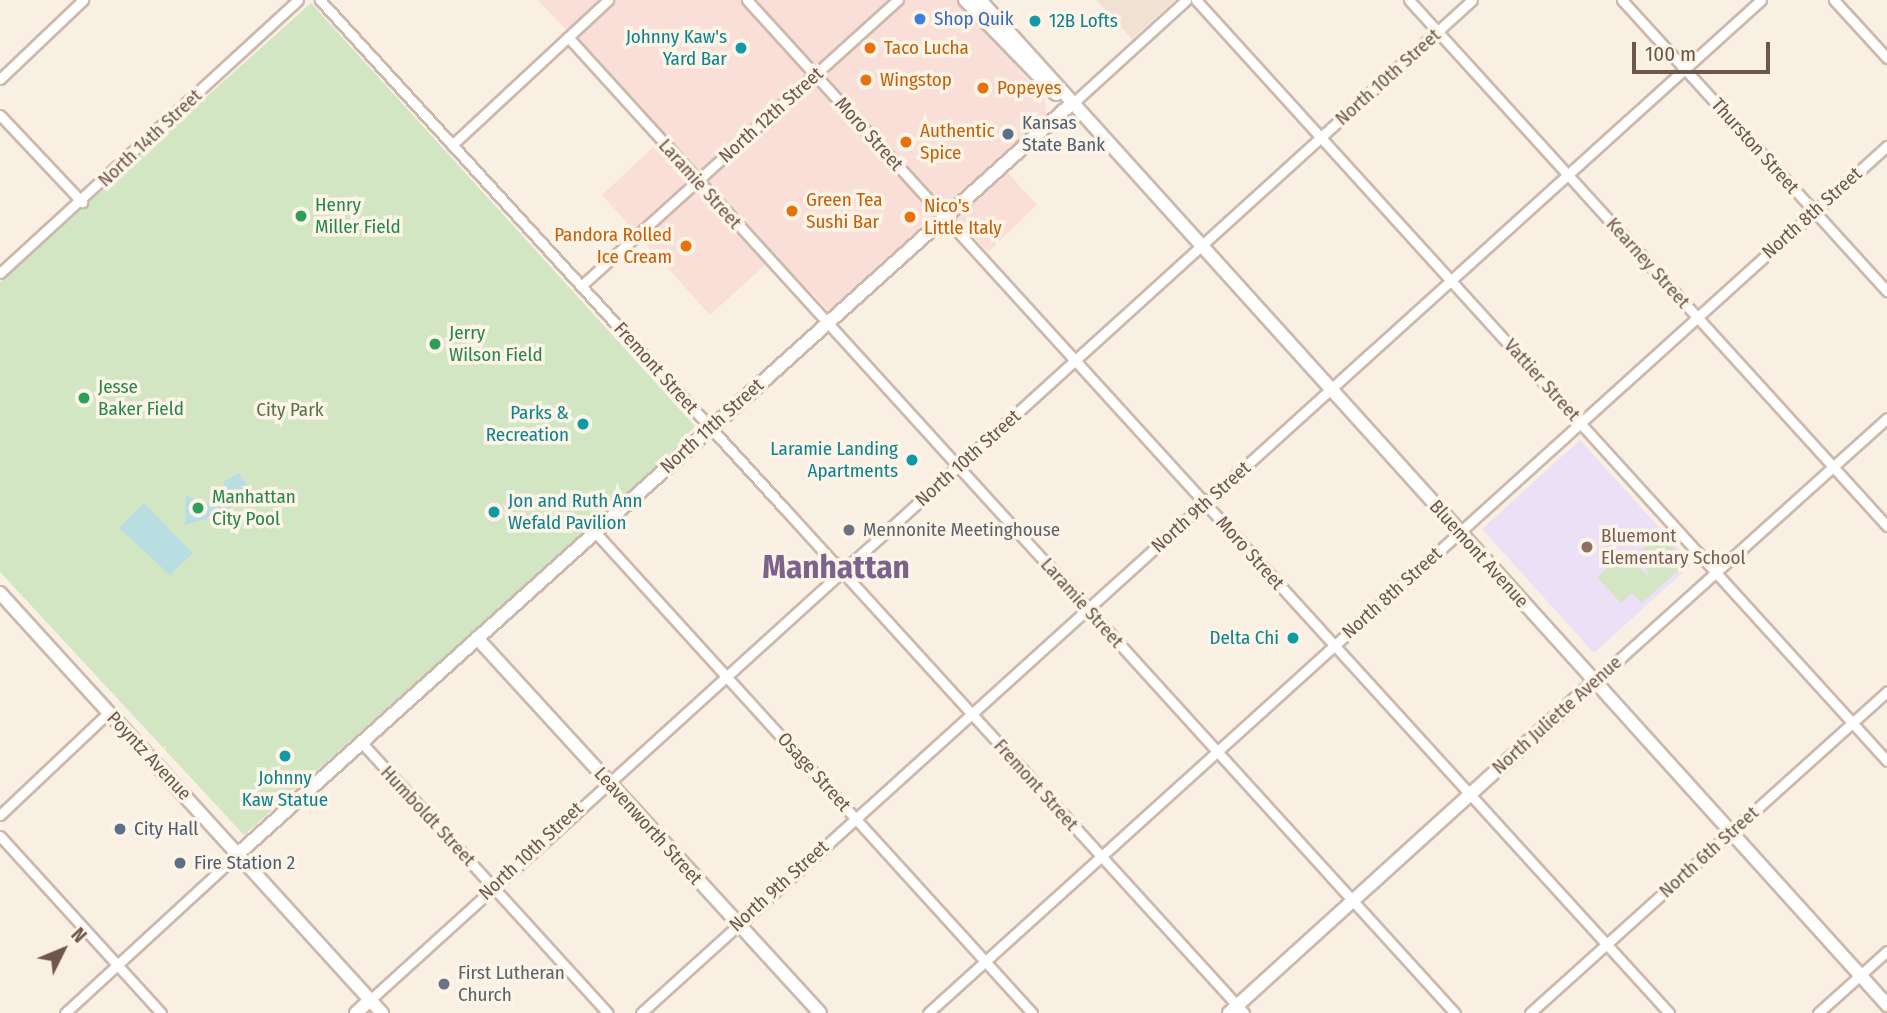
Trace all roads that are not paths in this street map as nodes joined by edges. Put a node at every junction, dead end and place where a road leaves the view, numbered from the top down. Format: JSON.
{"nodes":[{"id":1,"x":83,"y":0,"type":"edge"},
{"id":2,"x":298,"y":0,"type":"edge"},
{"id":3,"x":320,"y":0,"type":"edge"},
{"id":4,"x":608,"y":0,"type":"edge"},
{"id":5,"x":747,"y":0,"type":"edge"},
{"id":6,"x":898,"y":0,"type":"edge"},
{"id":7,"x":965,"y":0,"type":"edge"},
{"id":8,"x":980,"y":0,"type":"edge"},
{"id":9,"x":1186,"y":0,"type":"edge"},
{"id":10,"x":1196,"y":0,"type":"edge"},
{"id":11,"x":1409,"y":0,"type":"edge"},
{"id":12,"x":1472,"y":0,"type":"edge"},
{"id":13,"x":1622,"y":0,"type":"edge"},
{"id":14,"x":1761,"y":0,"type":"edge"},
{"id":15,"x":1834,"y":0,"type":"edge"},
{"id":16,"x":1438,"y":32,"type":"junction"},
{"id":17,"x":568,"y":37,"type":"junction"},
{"id":18,"x":1887,"y":58,"type":"edge"},
{"id":19,"x":1685,"y":69,"type":"junction"},
{"id":20,"x":815,"y":75,"type":"junction"},
{"id":21,"x":0,"y":79,"type":"edge"},
{"id":22,"x":1069,"y":106,"type":"junction"},
{"id":23,"x":0,"y":115,"type":"edge"},
{"id":24,"x":1321,"y":138,"type":"junction"},
{"id":25,"x":452,"y":145,"type":"junction"},
{"id":26,"x":1887,"y":146,"type":"edge"},
{"id":27,"x":1569,"y":176,"type":"junction"},
{"id":28,"x":698,"y":181,"type":"junction"},
{"id":29,"x":82,"y":202,"type":"junction"},
{"id":30,"x":1815,"y":211,"type":"junction"},
{"id":31,"x":945,"y":217,"type":"junction"},
{"id":32,"x":1200,"y":249,"type":"junction"},
{"id":33,"x":0,"y":273,"type":"edge"},
{"id":34,"x":1451,"y":281,"type":"junction"},
{"id":35,"x":581,"y":286,"type":"junction"},
{"id":36,"x":1887,"y":291,"type":"edge"},
{"id":37,"x":1698,"y":317,"type":"junction"},
{"id":38,"x":827,"y":323,"type":"junction"},
{"id":39,"x":1075,"y":361,"type":"junction"},
{"id":40,"x":1330,"y":391,"type":"junction"},
{"id":41,"x":1887,"y":418,"type":"edge"},
{"id":42,"x":1580,"y":423,"type":"junction"},
{"id":43,"x":711,"y":428,"type":"junction"},
{"id":44,"x":1833,"y":466,"type":"junction"},
{"id":45,"x":958,"y":467,"type":"junction"},
{"id":46,"x":1205,"y":504,"type":"junction"},
{"id":47,"x":1887,"y":526,"type":"edge"},
{"id":48,"x":595,"y":532,"type":"junction"},
{"id":49,"x":1459,"y":532,"type":"junction"},
{"id":50,"x":846,"y":566,"type":"junction"},
{"id":51,"x":1716,"y":572,"type":"junction"},
{"id":52,"x":0,"y":593,"type":"edge"},
{"id":53,"x":1088,"y":610,"type":"junction"},
{"id":54,"x":477,"y":638,"type":"junction"},
{"id":55,"x":1334,"y":645,"type":"junction"},
{"id":56,"x":725,"y":675,"type":"junction"},
{"id":57,"x":1594,"y":682,"type":"junction"},
{"id":58,"x":1887,"y":691,"type":"edge"},
{"id":59,"x":109,"y":712,"type":"junction"},
{"id":60,"x":971,"y":714,"type":"junction"},
{"id":61,"x":1852,"y":722,"type":"junction"},
{"id":62,"x":362,"y":743,"type":"junction"},
{"id":63,"x":1217,"y":751,"type":"junction"},
{"id":64,"x":1887,"y":761,"type":"edge"},
{"id":65,"x":607,"y":781,"type":"junction"},
{"id":66,"x":1470,"y":794,"type":"junction"},
{"id":67,"x":0,"y":815,"type":"edge"},
{"id":68,"x":855,"y":818,"type":"junction"},
{"id":69,"x":1733,"y":831,"type":"junction"},
{"id":70,"x":0,"y":835,"type":"edge"},
{"id":71,"x":239,"y":853,"type":"junction"},
{"id":72,"x":1101,"y":856,"type":"junction"},
{"id":73,"x":493,"y":886,"type":"junction"},
{"id":74,"x":1353,"y":900,"type":"junction"},
{"id":75,"x":738,"y":923,"type":"junction"},
{"id":76,"x":1606,"y":944,"type":"junction"},
{"id":77,"x":1887,"y":951,"type":"edge"},
{"id":78,"x":985,"y":961,"type":"junction"},
{"id":79,"x":117,"y":965,"type":"junction"},
{"id":80,"x":1860,"y":975,"type":"junction"},
{"id":81,"x":370,"y":1000,"type":"junction"},
{"id":82,"x":1887,"y":1005,"type":"edge"},
{"id":83,"x":1236,"y":1011,"type":"edge"},
{"id":84,"x":65,"y":1013,"type":"edge"},
{"id":85,"x":161,"y":1013,"type":"edge"},
{"id":86,"x":356,"y":1013,"type":"edge"},
{"id":87,"x":382,"y":1013,"type":"edge"},
{"id":88,"x":608,"y":1013,"type":"edge"},
{"id":89,"x":641,"y":1013,"type":"edge"},
{"id":90,"x":820,"y":1013,"type":"edge"},
{"id":91,"x":928,"y":1013,"type":"edge"},
{"id":92,"x":1032,"y":1013,"type":"edge"},
{"id":93,"x":1455,"y":1013,"type":"edge"},
{"id":94,"x":1530,"y":1013,"type":"edge"},
{"id":95,"x":1669,"y":1013,"type":"edge"},
{"id":96,"x":1818,"y":1013,"type":"edge"}],
"edges":[{"from":1,"to":21,"type":"street"},
{"from":2,"to":29,"type":"street","name":"North 14th Street"},
{"from":3,"to":25,"type":"street","name":"Fremont Street"},
{"from":4,"to":17,"type":"street"},
{"from":5,"to":20,"type":"street","name":"Moro Street"},
{"from":6,"to":20,"type":"street","name":"North 12th Street"},
{"from":7,"to":22,"type":"street","name":"Bluemont Avenue"},
{"from":8,"to":22,"type":"street","name":"Bluemont Avenue"},
{"from":9,"to":22,"type":"street","name":"North 11th Street"},
{"from":10,"to":24,"type":"street","name":"Vattier Street"},
{"from":11,"to":16,"type":"street","name":"Kearney Street"},
{"from":12,"to":16,"type":"street","name":"North 10th Street"},
{"from":13,"to":19,"type":"street","name":"Thurston Street"},
{"from":14,"to":19,"type":"street","name":"North 9th Street"},
{"from":15,"to":18,"type":"street"},
{"from":16,"to":24,"type":"street","name":"North 10th Street"},
{"from":16,"to":27,"type":"street","name":"Kearney Street"},
{"from":17,"to":25,"type":"street"},
{"from":17,"to":28,"type":"street","name":"Laramie Street"},
{"from":19,"to":27,"type":"street","name":"North 9th Street"},
{"from":19,"to":30,"type":"street","name":"Thurston Street"},
{"from":20,"to":28,"type":"street","name":"North 12th Street"},
{"from":20,"to":31,"type":"street","name":"Moro Street"},
{"from":22,"to":31,"type":"street","name":"North 11th Street"},
{"from":22,"to":32,"type":"street","name":"Bluemont Avenue"},
{"from":23,"to":29,"type":"street"},
{"from":24,"to":32,"type":"street","name":"North 10th Street"},
{"from":24,"to":34,"type":"street","name":"Vattier Street"},
{"from":25,"to":35,"type":"street","name":"Fremont Street"},
{"from":26,"to":30,"type":"street","name":"North 8th Street"},
{"from":27,"to":34,"type":"street","name":"North 9th Street"},
{"from":27,"to":37,"type":"street","name":"Kearney Street"},
{"from":28,"to":35,"type":"street","name":"North 12th Street"},
{"from":28,"to":38,"type":"street","name":"Laramie Street"},
{"from":29,"to":33,"type":"street","name":"North 14th Street"},
{"from":30,"to":36,"type":"street","name":"Thurston Street"},
{"from":30,"to":37,"type":"street","name":"North 8th Street"},
{"from":31,"to":38,"type":"street","name":"North 11th Street"},
{"from":31,"to":39,"type":"street","name":"Moro Street"},
{"from":32,"to":39,"type":"street","name":"North 10th Street"},
{"from":32,"to":40,"type":"street","name":"Bluemont Avenue"},
{"from":34,"to":40,"type":"street","name":"North 9th Street"},
{"from":34,"to":42,"type":"street","name":"Vattier Street"},
{"from":35,"to":43,"type":"street","name":"Fremont Street"},
{"from":37,"to":42,"type":"street","name":"North 8th Street"},
{"from":37,"to":44,"type":"street","name":"Kearney Street"},
{"from":38,"to":43,"type":"street","name":"North 11th Street"},
{"from":38,"to":45,"type":"street","name":"Laramie Street"},
{"from":39,"to":45,"type":"street","name":"North 10th Street"},
{"from":39,"to":46,"type":"street","name":"Moro Street"},
{"from":40,"to":46,"type":"street","name":"North 9th Street"},
{"from":40,"to":49,"type":"street","name":"Bluemont Avenue"},
{"from":41,"to":44,"type":"street","name":"North Juliette Avenue"},
{"from":42,"to":49,"type":"street","name":"North 8th Street"},
{"from":42,"to":51,"type":"street","name":"Vattier Street"},
{"from":43,"to":48,"type":"street","name":"North 11th Street"},
{"from":43,"to":50,"type":"street","name":"Fremont Street"},
{"from":44,"to":47,"type":"street","name":"Kearney Street"},
{"from":44,"to":51,"type":"street","name":"North Juliette Avenue"},
{"from":45,"to":50,"type":"street","name":"North 10th Street"},
{"from":45,"to":53,"type":"street","name":"Laramie Street"},
{"from":46,"to":53,"type":"street","name":"North 9th Street"},
{"from":46,"to":55,"type":"street","name":"Moro Street"},
{"from":48,"to":54,"type":"street","name":"North 11th Street"},
{"from":48,"to":56,"type":"street","name":"Osage Street"},
{"from":49,"to":55,"type":"street","name":"North 8th Street"},
{"from":49,"to":57,"type":"street","name":"Bluemont Avenue"},
{"from":50,"to":56,"type":"street","name":"North 10th Street"},
{"from":50,"to":60,"type":"street","name":"Fremont Street"},
{"from":51,"to":57,"type":"street","name":"North Juliette Avenue"},
{"from":51,"to":61,"type":"street","name":"Vattier Street"},
{"from":52,"to":59,"type":"street","name":"Poyntz Avenue"},
{"from":53,"to":60,"type":"street","name":"North 9th Street"},
{"from":53,"to":63,"type":"street","name":"Laramie Street"},
{"from":54,"to":62,"type":"street","name":"North 11th Street"},
{"from":54,"to":65,"type":"street","name":"Leavenworth Street"},
{"from":55,"to":63,"type":"street","name":"North 8th Street"},
{"from":55,"to":66,"type":"street","name":"Moro Street"},
{"from":56,"to":65,"type":"street","name":"North 10th Street"},
{"from":56,"to":68,"type":"street","name":"Osage Street"},
{"from":57,"to":66,"type":"street","name":"North Juliette Avenue"},
{"from":57,"to":69,"type":"street","name":"Bluemont Avenue"},
{"from":58,"to":61,"type":"street","name":"North 6th Street"},
{"from":59,"to":67,"type":"street"},
{"from":59,"to":71,"type":"street","name":"Poyntz Avenue"},
{"from":60,"to":68,"type":"street","name":"North 9th Street"},
{"from":60,"to":72,"type":"street","name":"Fremont Street"},
{"from":61,"to":64,"type":"street","name":"Vattier Street"},
{"from":61,"to":69,"type":"street","name":"North 6th Street"},
{"from":62,"to":71,"type":"street","name":"North 11th Street"},
{"from":62,"to":73,"type":"street","name":"Humboldt Street"},
{"from":63,"to":72,"type":"street","name":"North 8th Street"},
{"from":63,"to":74,"type":"street","name":"Laramie Street"},
{"from":65,"to":73,"type":"street","name":"North 10th Street"},
{"from":65,"to":75,"type":"street","name":"Leavenworth Street"},
{"from":66,"to":74,"type":"street","name":"North Juliette Avenue"},
{"from":66,"to":76,"type":"street","name":"Moro Street"},
{"from":68,"to":75,"type":"street","name":"North 9th Street"},
{"from":68,"to":78,"type":"street","name":"Osage Street"},
{"from":69,"to":76,"type":"street","name":"North 6th Street"},
{"from":69,"to":80,"type":"street","name":"Bluemont Avenue"},
{"from":70,"to":79,"type":"street"},
{"from":71,"to":79,"type":"street"},
{"from":71,"to":81,"type":"street","name":"Poyntz Avenue"},
{"from":72,"to":78,"type":"street","name":"North 8th Street"},
{"from":72,"to":83,"type":"street","name":"Fremont Street"},
{"from":73,"to":81,"type":"street","name":"North 10th Street"},
{"from":73,"to":88,"type":"street","name":"Humboldt Street"},
{"from":74,"to":83,"type":"street","name":"North Juliette Avenue"},
{"from":74,"to":93,"type":"street","name":"Laramie Street"},
{"from":75,"to":89,"type":"street","name":"North 9th Street"},
{"from":75,"to":90,"type":"street","name":"Leavenworth Street"},
{"from":76,"to":94,"type":"street","name":"North 6th Street"},
{"from":76,"to":95,"type":"street","name":"Moro Street"},
{"from":77,"to":80,"type":"street"},
{"from":78,"to":91,"type":"street","name":"North 8th Street"},
{"from":78,"to":92,"type":"street","name":"Osage Street"},
{"from":79,"to":84,"type":"street"},
{"from":79,"to":85,"type":"street"},
{"from":80,"to":82,"type":"street","name":"Bluemont Avenue"},
{"from":80,"to":96,"type":"street"},
{"from":81,"to":86,"type":"street"},
{"from":81,"to":87,"type":"street","name":"Poyntz Avenue"}]}
